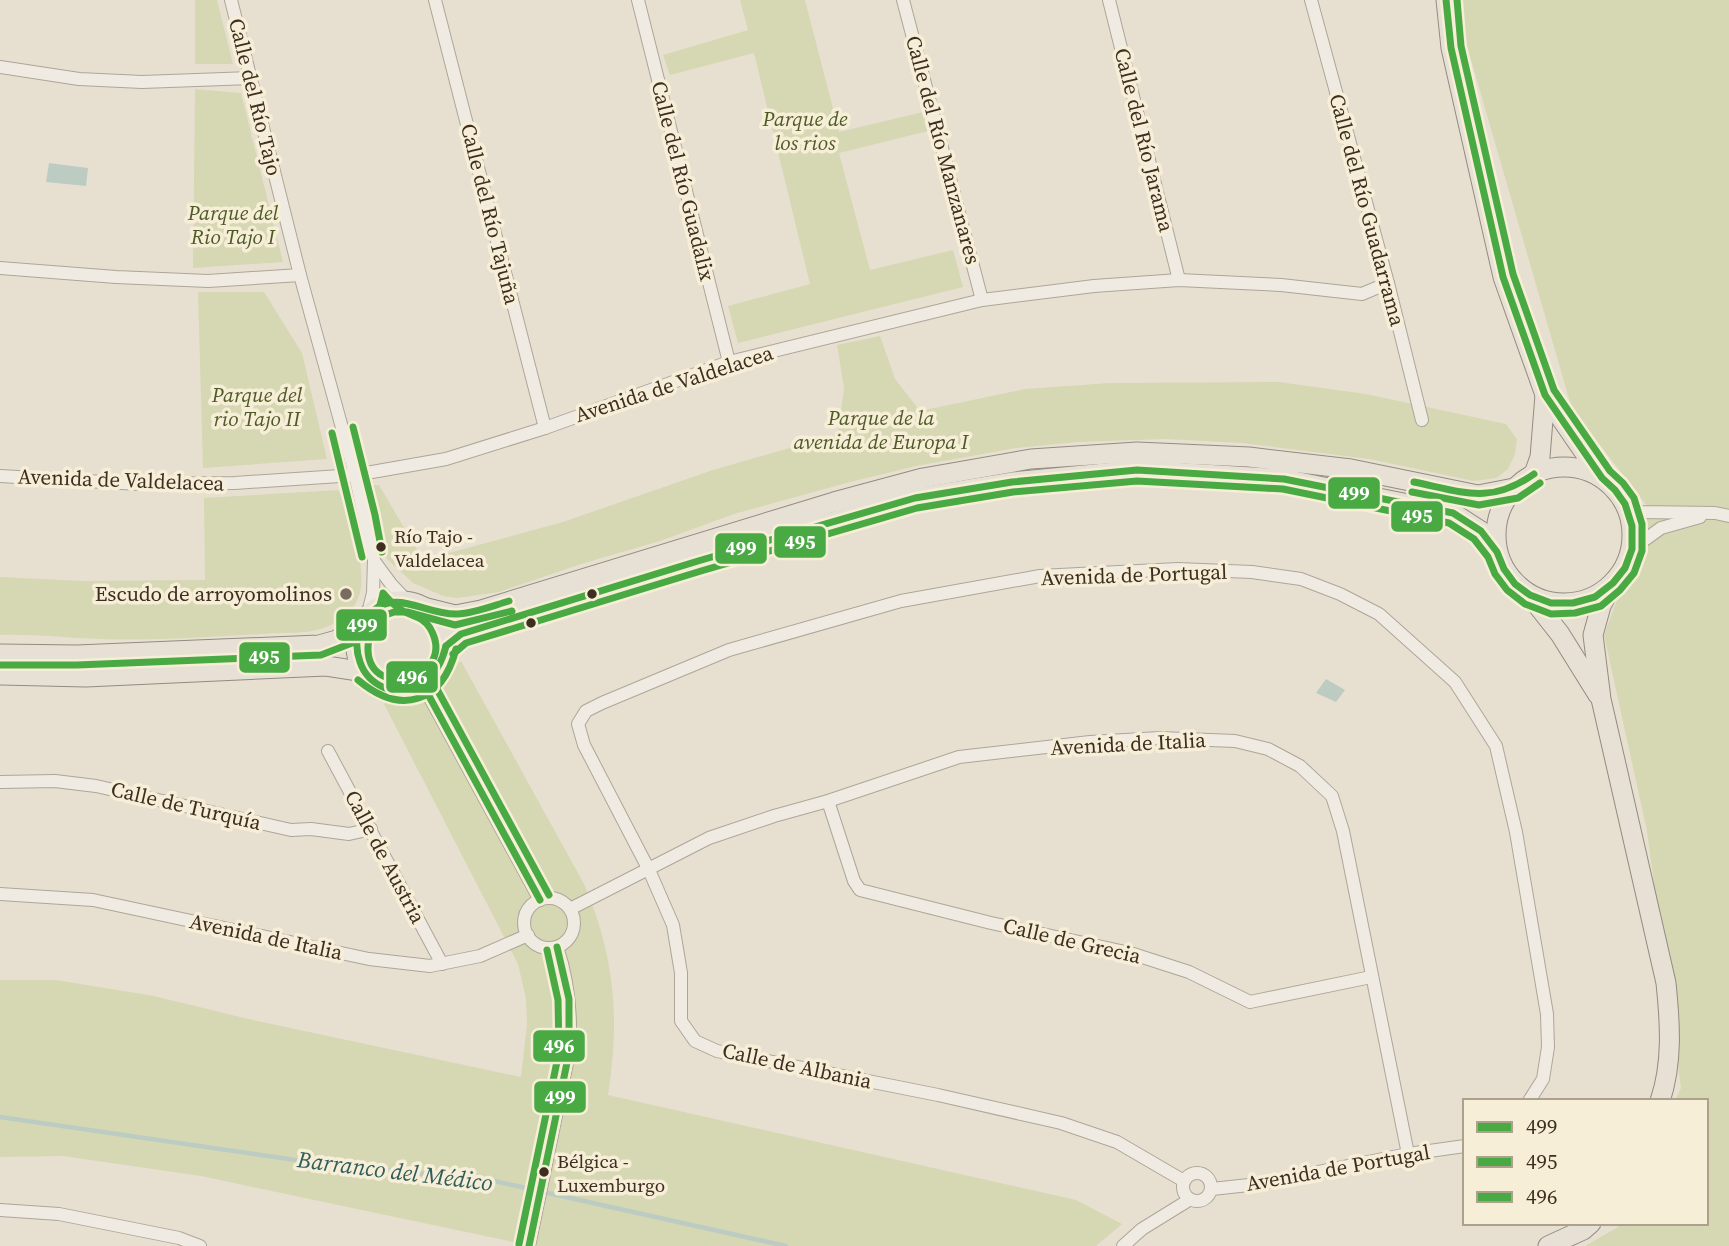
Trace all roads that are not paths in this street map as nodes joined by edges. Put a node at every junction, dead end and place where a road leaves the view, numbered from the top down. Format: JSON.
{"nodes":[{"id":1,"x":231,"y":0,"type":"edge"},
{"id":2,"x":435,"y":0,"type":"edge"},
{"id":3,"x":638,"y":0,"type":"edge"},
{"id":4,"x":904,"y":0,"type":"edge"},
{"id":5,"x":1109,"y":0,"type":"edge"},
{"id":6,"x":1311,"y":0,"type":"edge"},
{"id":7,"x":1446,"y":0,"type":"edge"},
{"id":8,"x":0,"y":67,"type":"edge"},
{"id":9,"x":251,"y":78,"type":"junction"},
{"id":10,"x":0,"y":268,"type":"edge"},
{"id":11,"x":300,"y":275,"type":"junction"},
{"id":12,"x":1179,"y":280,"type":"junction"},
{"id":13,"x":1388,"y":282,"type":"junction"},
{"id":14,"x":982,"y":300,"type":"junction"},
{"id":15,"x":729,"y":362,"type":"junction"},
{"id":16,"x":1545,"y":395,"type":"junction"},
{"id":17,"x":1422,"y":420,"type":"dead end"},
{"id":18,"x":545,"y":428,"type":"junction"},
{"id":19,"x":1534,"y":474,"type":"junction"},
{"id":20,"x":0,"y":475,"type":"edge"},
{"id":21,"x":355,"y":475,"type":"junction"},
{"id":22,"x":1602,"y":478,"type":"junction"},
{"id":23,"x":1514,"y":488,"type":"junction"},
{"id":24,"x":1625,"y":504,"type":"junction"},
{"id":25,"x":1715,"y":513,"type":"junction"},
{"id":26,"x":1729,"y":516,"type":"edge"},
{"id":27,"x":1632,"y":549,"type":"junction"},
{"id":28,"x":1497,"y":552,"type":"junction"},
{"id":29,"x":374,"y":560,"type":"junction"},
{"id":30,"x":1614,"y":583,"type":"junction"},
{"id":31,"x":1530,"y":595,"type":"junction"},
{"id":32,"x":415,"y":604,"type":"junction"},
{"id":33,"x":365,"y":619,"type":"junction"},
{"id":34,"x":446,"y":646,"type":"junction"},
{"id":35,"x":0,"y":654,"type":"edge"},
{"id":36,"x":365,"y":672,"type":"junction"},
{"id":37,"x":0,"y":675,"type":"edge"},
{"id":38,"x":423,"y":685,"type":"junction"},
{"id":39,"x":1601,"y":699,"type":"junction"},
{"id":40,"x":578,"y":724,"type":"joint"},
{"id":41,"x":328,"y":751,"type":"dead end"},
{"id":42,"x":0,"y":782,"type":"edge"},
{"id":43,"x":828,"y":801,"type":"junction"},
{"id":44,"x":371,"y":829,"type":"junction"},
{"id":45,"x":649,"y":870,"type":"junction"},
{"id":46,"x":0,"y":894,"type":"edge"},
{"id":47,"x":540,"y":900,"type":"junction"},
{"id":48,"x":570,"y":909,"type":"junction"},
{"id":49,"x":527,"y":935,"type":"junction"},
{"id":50,"x":557,"y":947,"type":"junction"},
{"id":51,"x":442,"y":964,"type":"junction"},
{"id":52,"x":1371,"y":977,"type":"junction"},
{"id":53,"x":1530,"y":1099,"type":"edge"},
{"id":54,"x":1660,"y":1099,"type":"edge"},
{"id":55,"x":1463,"y":1146,"type":"edge"},
{"id":56,"x":1408,"y":1154,"type":"junction"},
{"id":57,"x":1184,"y":1181,"type":"junction"},
{"id":58,"x":1212,"y":1189,"type":"junction"},
{"id":59,"x":1189,"y":1200,"type":"junction"},
{"id":60,"x":0,"y":1210,"type":"edge"},
{"id":61,"x":1589,"y":1225,"type":"edge"},
{"id":62,"x":200,"y":1246,"type":"edge"},
{"id":63,"x":529,"y":1246,"type":"edge"},
{"id":64,"x":1123,"y":1246,"type":"edge"},
{"id":65,"x":1548,"y":1246,"type":"edge"}],
"edges":[{"from":1,"to":9,"type":"street","name":"Calle del Río Tajo"},
{"from":2,"to":18,"type":"street","name":"Calle del Río Tajuña"},
{"from":3,"to":15,"type":"street","name":"Calle del Río Guadalix"},
{"from":4,"to":14,"type":"street","name":"Calle del Río Manzanares"},
{"from":5,"to":12,"type":"street","name":"Calle del Río Jarama"},
{"from":6,"to":13,"type":"street","name":"Calle del Río Guadarrama"},
{"from":7,"to":16,"type":"main road"},
{"from":8,"to":9,"type":"street"},
{"from":9,"to":11,"type":"street","name":"Calle del Río Tajo"},
{"from":10,"to":11,"type":"street"},
{"from":11,"to":21,"type":"street","name":"Calle del Río Tajo"},
{"from":12,"to":13,"type":"street","name":"Avenida de Valdelacea"},
{"from":12,"to":14,"type":"street","name":"Avenida de Valdelacea"},
{"from":13,"to":17,"type":"street","name":"Calle del Río Guadarrama"},
{"from":14,"to":15,"type":"street","name":"Avenida de Valdelacea"},
{"from":15,"to":18,"type":"street","name":"Avenida de Valdelacea"},
{"from":16,"to":19,"type":"main road"},
{"from":16,"to":22,"type":"main road"},
{"from":18,"to":21,"type":"street","name":"Avenida de Valdelacea"},
{"from":19,"to":22,"type":"main road"},
{"from":19,"to":23,"type":"main road"},
{"from":20,"to":21,"type":"street","name":"Avenida de Valdelacea"},
{"from":21,"to":29,"type":"street","name":"Calle del Río Tajo"},
{"from":22,"to":24,"type":"main road"},
{"from":23,"to":28,"type":"main road"},
{"from":23,"to":32,"type":"main road"},
{"from":24,"to":25,"type":"street"},
{"from":24,"to":27,"type":"main road"},
{"from":25,"to":26,"type":"street"},
{"from":25,"to":27,"type":"street"},
{"from":27,"to":30,"type":"main road"},
{"from":28,"to":31,"type":"main road"},
{"from":28,"to":34,"type":"main road"},
{"from":29,"to":32,"type":"street","name":"Calle del Río Tajo"},
{"from":29,"to":33,"type":"street","name":"Calle del Río Tajo"},
{"from":30,"to":31,"type":"main road"},
{"from":30,"to":39,"type":"main road"},
{"from":31,"to":39,"type":"main road"},
{"from":32,"to":33,"type":"main road"},
{"from":32,"to":34,"type":"main road"},
{"from":33,"to":35,"type":"main road"},
{"from":33,"to":36,"type":"main road"},
{"from":34,"to":38,"type":"main road"},
{"from":36,"to":37,"type":"main road"},
{"from":36,"to":38,"type":"main road"},
{"from":38,"to":47,"type":"street"},
{"from":39,"to":54,"type":"main road"},
{"from":40,"to":45,"type":"street","name":"Calle de Albania"},
{"from":40,"to":53,"type":"street","name":"Avenida de Portugal"},
{"from":41,"to":44,"type":"street","name":"Calle de Austria"},
{"from":42,"to":44,"type":"street","name":"Calle de Turquía"},
{"from":43,"to":45,"type":"street","name":"Avenida de Italia"},
{"from":43,"to":52,"type":"street","name":"Calle de Grecia"},
{"from":43,"to":52,"type":"street","name":"Avenida de Italia"},
{"from":44,"to":51,"type":"street","name":"Calle de Austria"},
{"from":45,"to":48,"type":"street","name":"Avenida de Italia"},
{"from":45,"to":57,"type":"street","name":"Calle de Albania"},
{"from":46,"to":51,"type":"street","name":"Avenida de Italia"},
{"from":47,"to":48,"type":"street"},
{"from":47,"to":49,"type":"street"},
{"from":48,"to":50,"type":"street"},
{"from":49,"to":50,"type":"street"},
{"from":49,"to":51,"type":"street","name":"Avenida de Italia"},
{"from":50,"to":63,"type":"street"},
{"from":52,"to":56,"type":"street","name":"Avenida de Italia"},
{"from":55,"to":56,"type":"street","name":"Avenida de Portugal"},
{"from":56,"to":58,"type":"street","name":"Avenida de Portugal"},
{"from":57,"to":58,"type":"street"},
{"from":57,"to":59,"type":"street"},
{"from":58,"to":59,"type":"street"},
{"from":59,"to":64,"type":"street"},
{"from":60,"to":62,"type":"street"},
{"from":61,"to":65,"type":"main road"}]}
